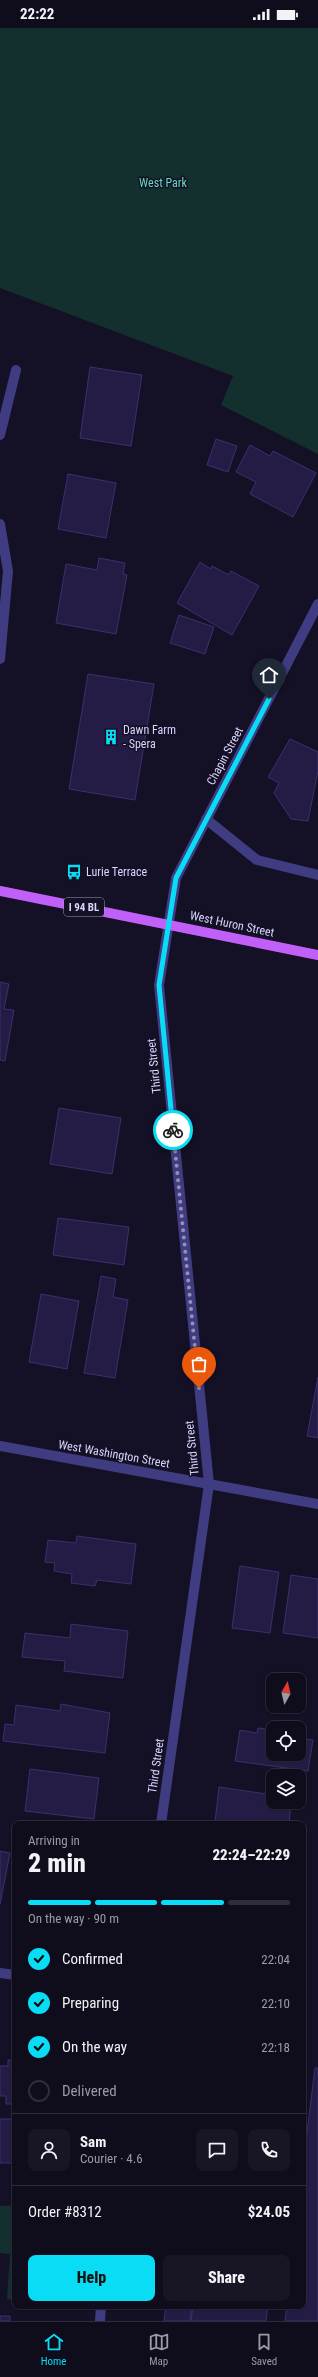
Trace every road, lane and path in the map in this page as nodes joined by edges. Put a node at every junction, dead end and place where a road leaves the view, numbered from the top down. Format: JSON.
{"nodes":[{"id":1,"x":16,"y":370,"type":"dead end"},
{"id":2,"x":0,"y":435,"type":"edge"},
{"id":3,"x":0,"y":524,"type":"edge"},
{"id":4,"x":4,"y":570,"type":"edge"},
{"id":5,"x":318,"y":604,"type":"edge"},
{"id":6,"x":0,"y":660,"type":"edge"},
{"id":7,"x":206,"y":819,"type":"junction"},
{"id":8,"x":318,"y":875,"type":"edge"},
{"id":9,"x":0,"y":891,"type":"edge"},
{"id":10,"x":167,"y":924,"type":"junction"},
{"id":11,"x":318,"y":955,"type":"edge"},
{"id":12,"x":0,"y":1446,"type":"edge"},
{"id":13,"x":209,"y":1484,"type":"junction"},
{"id":14,"x":318,"y":1504,"type":"edge"},
{"id":15,"x":161,"y":1821,"type":"edge"},
{"id":16,"x":0,"y":1972,"type":"edge"},
{"id":17,"x":12,"y":1974,"type":"edge"},
{"id":18,"x":101,"y":2309,"type":"edge"},
{"id":19,"x":100,"y":2321,"type":"edge"}],
"edges":[{"from":1,"to":2,"type":"street"},
{"from":3,"to":4,"type":"street"},
{"from":4,"to":6,"type":"street"},
{"from":5,"to":7,"type":"street","name":"Chapin Street"},
{"from":7,"to":8,"type":"street"},
{"from":7,"to":10,"type":"street","name":"Chapin Street"},
{"from":9,"to":10,"type":"main road","name":"West Huron Street","number":"I 94 BL"},
{"from":10,"to":11,"type":"main road","name":"West Huron Street","number":"I 94 BL"},
{"from":10,"to":13,"type":"street","name":"Third Street"},
{"from":12,"to":13,"type":"street","name":"West Washington Street"},
{"from":13,"to":14,"type":"street","name":"West Washington Street"},
{"from":13,"to":15,"type":"street","name":"Third Street"},
{"from":16,"to":17,"type":"street"},
{"from":18,"to":19,"type":"street"}]}
